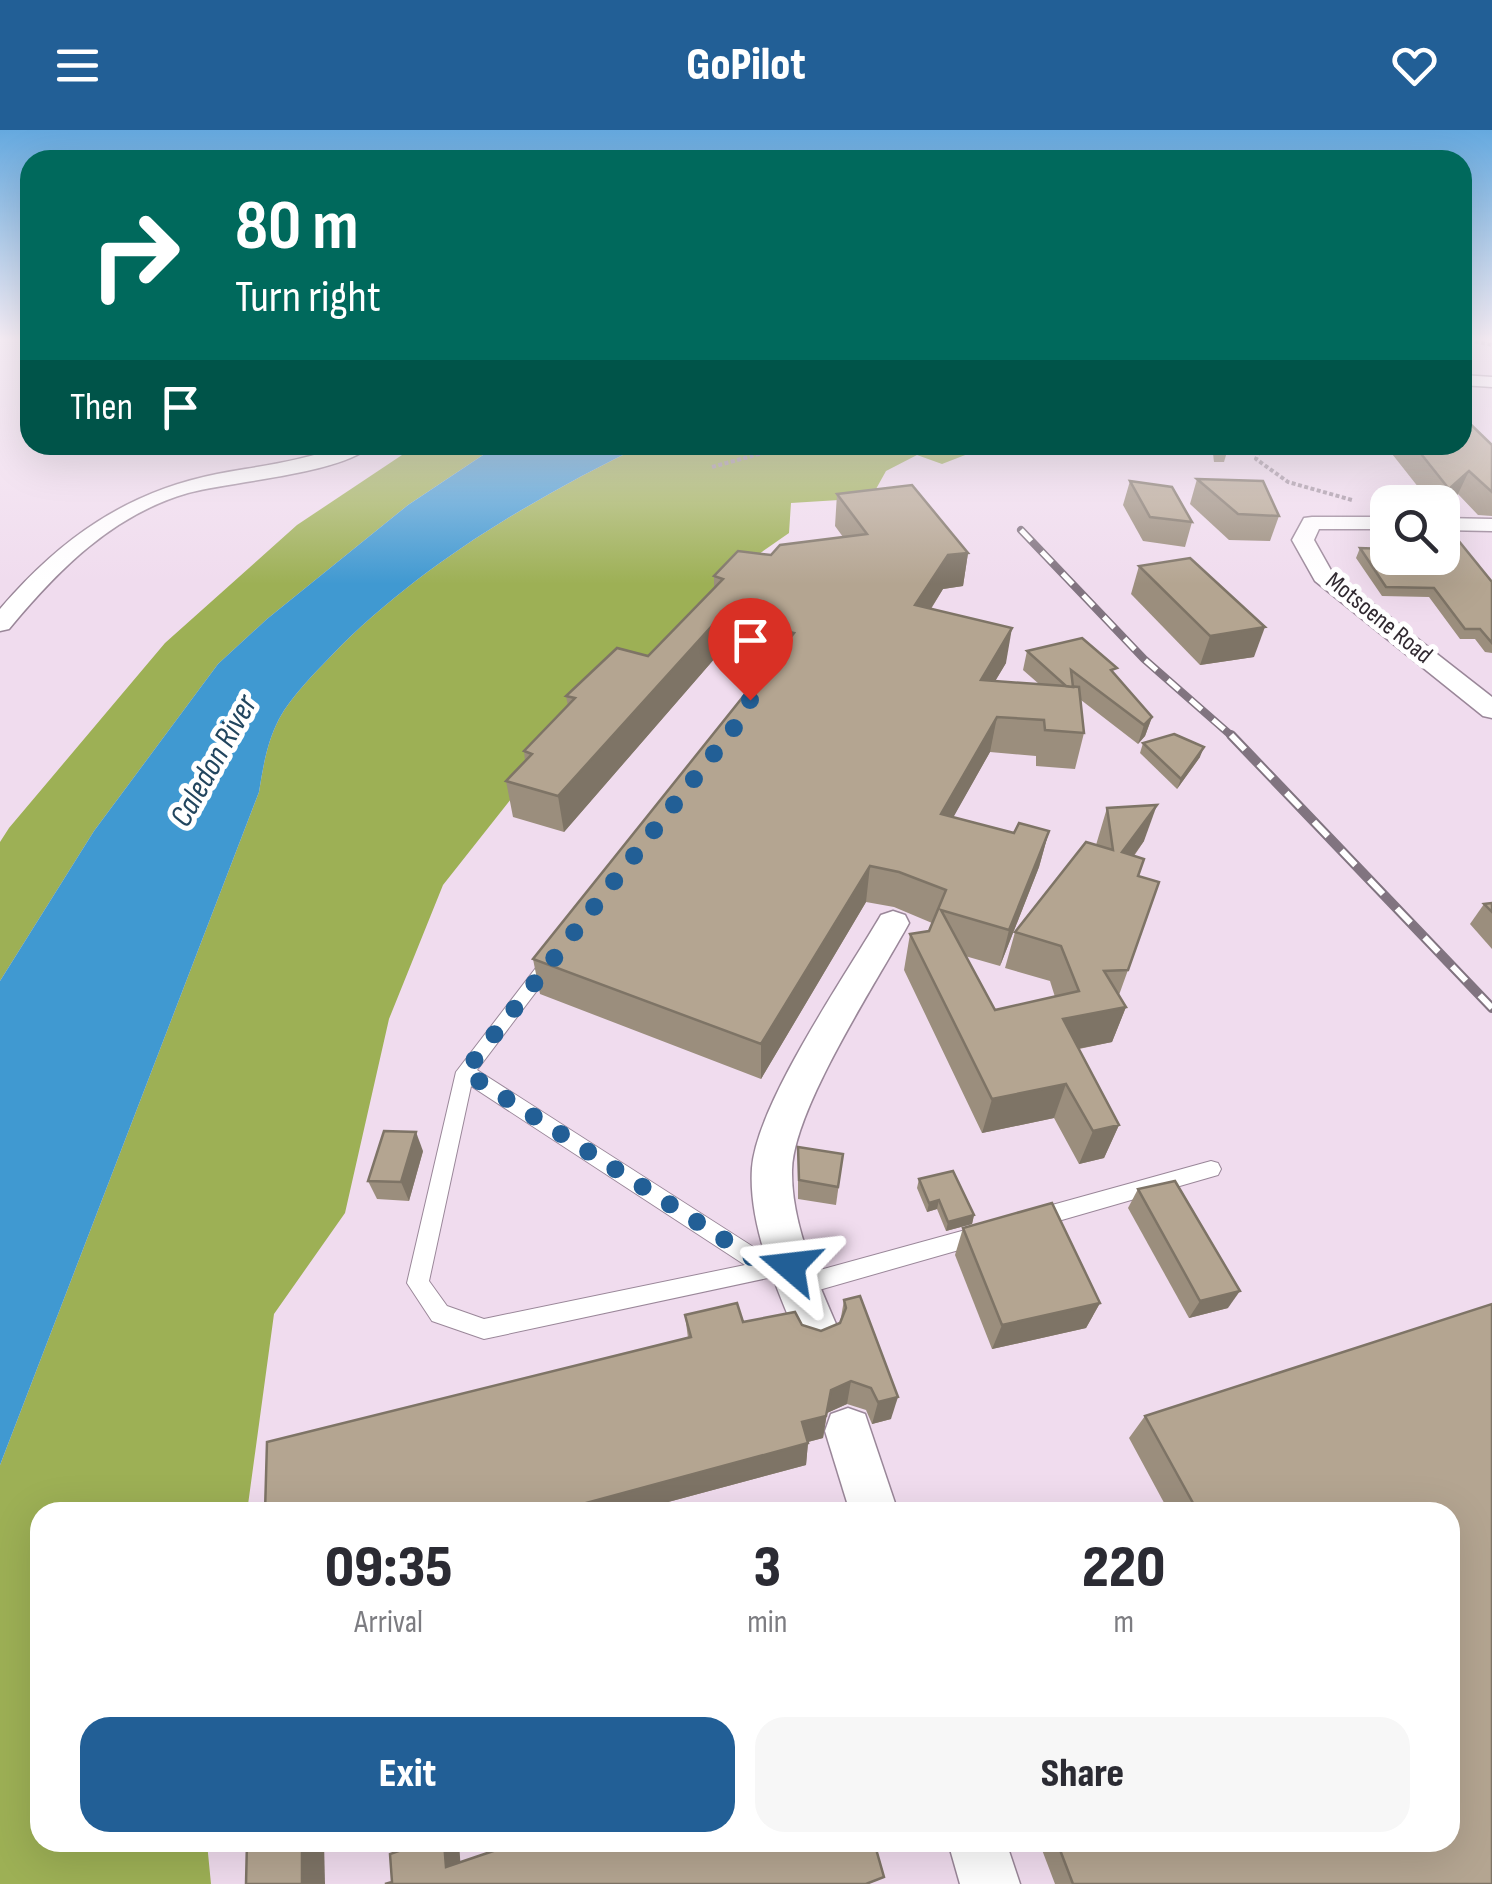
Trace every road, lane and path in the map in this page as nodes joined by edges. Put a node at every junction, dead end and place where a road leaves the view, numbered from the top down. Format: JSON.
{"nodes":[{"id":1,"x":333,"y":455,"type":"edge"},
{"id":2,"x":756,"y":455,"type":"edge"},
{"id":3,"x":1257,"y":455,"type":"edge"},
{"id":4,"x":712,"y":467,"type":"dead end"},
{"id":5,"x":1366,"y":505,"type":"dead end"},
{"id":6,"x":1370,"y":523,"type":"edge"},
{"id":7,"x":1460,"y":524,"type":"edge"},
{"id":8,"x":1492,"y":524,"type":"edge"},
{"id":9,"x":0,"y":624,"type":"edge"},
{"id":10,"x":1492,"y":710,"type":"edge"},
{"id":11,"x":893,"y":923,"type":"dead end"},
{"id":12,"x":566,"y":941,"type":"edge"},
{"id":13,"x":465,"y":1072,"type":"junction"},
{"id":14,"x":1211,"y":1169,"type":"dead end"},
{"id":15,"x":786,"y":1274,"type":"junction"},
{"id":16,"x":817,"y":1331,"type":"edge"},
{"id":17,"x":848,"y":1431,"type":"dead end"},
{"id":18,"x":871,"y":1502,"type":"edge"},
{"id":19,"x":980,"y":1852,"type":"edge"},
{"id":20,"x":990,"y":1884,"type":"edge"}],
"edges":[{"from":1,"to":9,"type":"street"},
{"from":2,"to":4,"type":"path"},
{"from":3,"to":5,"type":"path"},
{"from":6,"to":10,"type":"street","name":"Motsoene Road"},
{"from":7,"to":8,"type":"street"},
{"from":11,"to":15,"type":"street"},
{"from":12,"to":13,"type":"lane"},
{"from":13,"to":15,"type":"lane"},
{"from":13,"to":15,"type":"lane"},
{"from":14,"to":15,"type":"lane"},
{"from":15,"to":16,"type":"street"},
{"from":17,"to":18,"type":"street"},
{"from":19,"to":20,"type":"street"}]}
